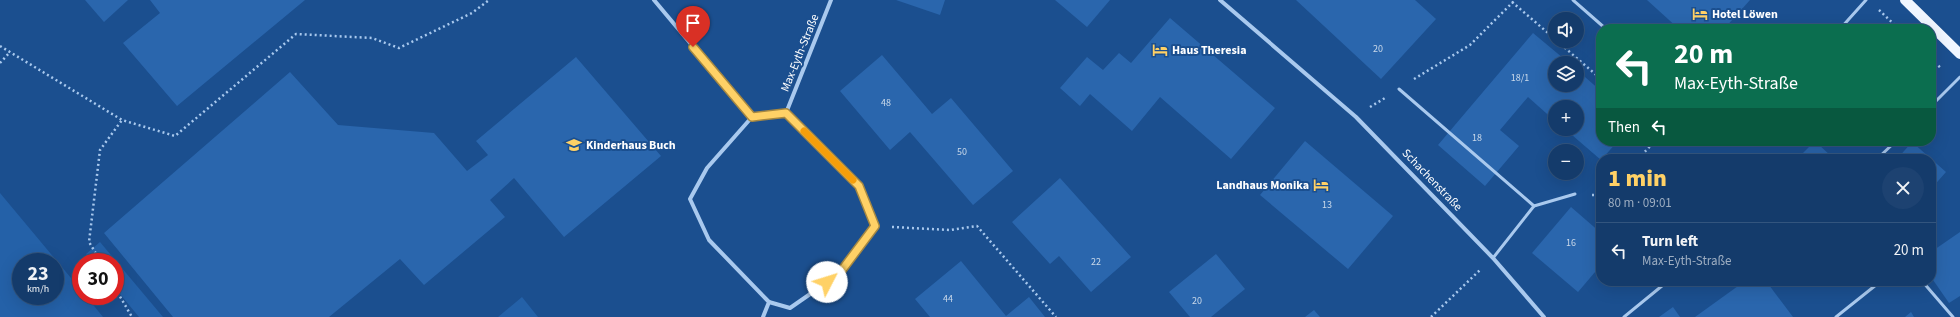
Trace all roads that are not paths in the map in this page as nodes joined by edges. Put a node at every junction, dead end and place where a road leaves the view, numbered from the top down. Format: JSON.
{"nodes":[{"id":1,"x":654,"y":0,"type":"edge"},
{"id":2,"x":831,"y":0,"type":"edge"},
{"id":3,"x":1220,"y":0,"type":"edge"},
{"id":4,"x":1573,"y":0,"type":"edge"},
{"id":5,"x":1866,"y":0,"type":"edge"},
{"id":6,"x":1905,"y":0,"type":"edge"},
{"id":7,"x":1600,"y":24,"type":"edge"},
{"id":8,"x":1844,"y":24,"type":"edge"},
{"id":9,"x":1929,"y":24,"type":"edge"},
{"id":10,"x":1936,"y":30,"type":"edge"},
{"id":11,"x":1960,"y":54,"type":"edge"},
{"id":12,"x":1960,"y":77,"type":"edge"},
{"id":13,"x":1399,"y":89,"type":"road end"},
{"id":14,"x":1936,"y":101,"type":"edge"},
{"id":15,"x":786,"y":113,"type":"junction"},
{"id":16,"x":752,"y":117,"type":"junction"},
{"id":17,"x":1891,"y":146,"type":"edge"},
{"id":18,"x":1882,"y":154,"type":"edge"},
{"id":19,"x":1575,"y":194,"type":"dead end"},
{"id":20,"x":1534,"y":206,"type":"junction"},
{"id":21,"x":1493,"y":258,"type":"junction"},
{"id":22,"x":1662,"y":286,"type":"edge"},
{"id":23,"x":1874,"y":286,"type":"edge"},
{"id":24,"x":1926,"y":286,"type":"edge"},
{"id":25,"x":769,"y":302,"type":"junction"},
{"id":26,"x":763,"y":317,"type":"edge"},
{"id":27,"x":1544,"y":317,"type":"edge"},
{"id":28,"x":1624,"y":317,"type":"edge"},
{"id":29,"x":1836,"y":317,"type":"edge"},
{"id":30,"x":1953,"y":317,"type":"edge"}],
"edges":[{"from":1,"to":16,"type":"street"},
{"from":2,"to":15,"type":"street","name":"Max-Eyth-Straße"},
{"from":3,"to":21,"type":"street","name":"Schachenstraße"},
{"from":4,"to":7,"type":"lane"},
{"from":5,"to":8,"type":"lane"},
{"from":6,"to":9,"type":"main road"},
{"from":10,"to":11,"type":"main road"},
{"from":12,"to":14,"type":"lane"},
{"from":13,"to":20,"type":"lane"},
{"from":15,"to":16,"type":"street"},
{"from":15,"to":25,"type":"street"},
{"from":16,"to":25,"type":"street"},
{"from":17,"to":18,"type":"lane"},
{"from":19,"to":20,"type":"lane"},
{"from":20,"to":21,"type":"lane"},
{"from":21,"to":27,"type":"street","name":"Schachenstraße"},
{"from":22,"to":28,"type":"lane"},
{"from":23,"to":29,"type":"lane"},
{"from":24,"to":30,"type":"lane"},
{"from":25,"to":26,"type":"street"}]}
